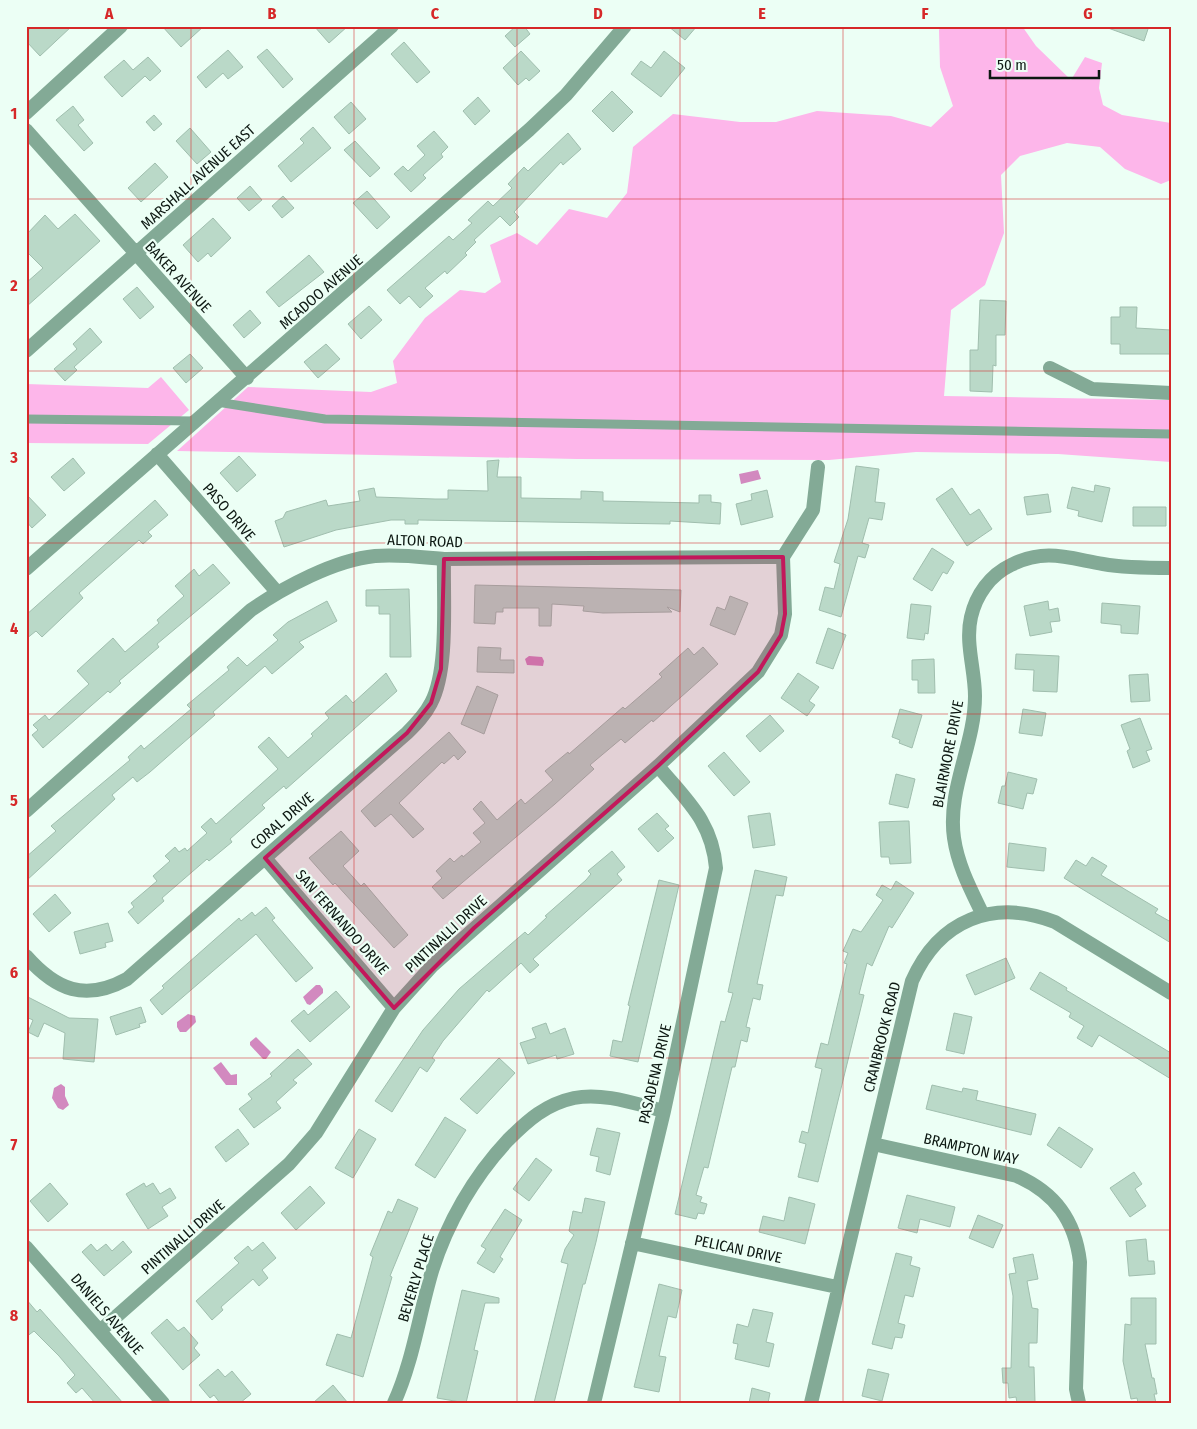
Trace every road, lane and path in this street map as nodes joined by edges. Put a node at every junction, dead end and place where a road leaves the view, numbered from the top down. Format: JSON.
{"nodes":[{"id":1,"x":121,"y":26,"type":"edge"},
{"id":2,"x":392,"y":26,"type":"edge"},
{"id":3,"x":625,"y":26,"type":"edge"},
{"id":4,"x":26,"y":113,"type":"edge"},
{"id":5,"x":26,"y":130,"type":"edge"},
{"id":6,"x":136,"y":254,"type":"junction"},
{"id":7,"x":26,"y":351,"type":"edge"},
{"id":8,"x":1050,"y":368,"type":"dead end"},
{"id":9,"x":247,"y":378,"type":"junction"},
{"id":10,"x":1171,"y":393,"type":"edge"},
{"id":11,"x":217,"y":402,"type":"junction"},
{"id":12,"x":26,"y":419,"type":"edge"},
{"id":13,"x":195,"y":421,"type":"junction"},
{"id":14,"x":1171,"y":434,"type":"edge"},
{"id":15,"x":157,"y":454,"type":"junction"},
{"id":16,"x":818,"y":468,"type":"dead end"},
{"id":17,"x":783,"y":557,"type":"junction"},
{"id":18,"x":444,"y":560,"type":"junction"},
{"id":19,"x":1171,"y":568,"type":"edge"},
{"id":20,"x":26,"y":569,"type":"edge"},
{"id":21,"x":277,"y":592,"type":"junction"},
{"id":22,"x":658,"y":766,"type":"junction"},
{"id":23,"x":26,"y":811,"type":"edge"},
{"id":24,"x":265,"y":858,"type":"junction"},
{"id":25,"x":983,"y":915,"type":"junction"},
{"id":26,"x":26,"y":956,"type":"edge"},
{"id":27,"x":1171,"y":994,"type":"edge"},
{"id":28,"x":394,"y":1008,"type":"junction"},
{"id":29,"x":664,"y":1111,"type":"junction"},
{"id":30,"x":873,"y":1144,"type":"junction"},
{"id":31,"x":632,"y":1243,"type":"junction"},
{"id":32,"x":26,"y":1247,"type":"edge"},
{"id":33,"x":837,"y":1287,"type":"junction"},
{"id":34,"x":101,"y":1330,"type":"junction"},
{"id":35,"x":164,"y":1403,"type":"edge"},
{"id":36,"x":394,"y":1403,"type":"edge"},
{"id":37,"x":594,"y":1403,"type":"edge"},
{"id":38,"x":811,"y":1403,"type":"edge"},
{"id":39,"x":1079,"y":1403,"type":"edge"}],
"edges":[{"from":1,"to":4,"type":"street"},
{"from":2,"to":6,"type":"street","name":"MARSHALL AVENUE EAST"},
{"from":3,"to":9,"type":"street","name":"MCADOO AVENUE"},
{"from":5,"to":6,"type":"street","name":"BAKER AVENUE"},
{"from":6,"to":7,"type":"street","name":"MARSHALL AVENUE EAST"},
{"from":6,"to":9,"type":"street","name":"BAKER AVENUE"},
{"from":8,"to":10,"type":"street"},
{"from":9,"to":11,"type":"street","name":"MCADOO AVENUE"},
{"from":11,"to":13,"type":"street","name":"MCADOO AVENUE"},
{"from":11,"to":14,"type":"lane"},
{"from":12,"to":13,"type":"lane"},
{"from":13,"to":15,"type":"street","name":"MCADOO AVENUE"},
{"from":15,"to":20,"type":"street","name":"MCADOO AVENUE"},
{"from":15,"to":21,"type":"street","name":"PASO DRIVE"},
{"from":16,"to":17,"type":"street"},
{"from":17,"to":18,"type":"street","name":"ALTON ROAD"},
{"from":17,"to":22,"type":"street","name":"PINTINALLI DRIVE"},
{"from":18,"to":21,"type":"street","name":"ALTON ROAD"},
{"from":18,"to":24,"type":"street","name":"CORAL DRIVE"},
{"from":19,"to":25,"type":"street","name":"BLAIRMORE DRIVE"},
{"from":21,"to":23,"type":"street","name":"ALTON ROAD"},
{"from":22,"to":28,"type":"street","name":"PINTINALLI DRIVE"},
{"from":22,"to":29,"type":"street","name":"PASADENA DRIVE"},
{"from":24,"to":26,"type":"street","name":"CORAL DRIVE"},
{"from":24,"to":28,"type":"street","name":"SAN FERNANDO DRIVE"},
{"from":25,"to":27,"type":"street","name":"CRANBROOK ROAD"},
{"from":25,"to":30,"type":"street","name":"CRANBROOK ROAD"},
{"from":28,"to":34,"type":"street","name":"PINTINALLI DRIVE"},
{"from":29,"to":31,"type":"street","name":"PASADENA DRIVE"},
{"from":29,"to":36,"type":"street","name":"BEVERLY PLACE"},
{"from":30,"to":33,"type":"street","name":"CRANBROOK ROAD"},
{"from":30,"to":39,"type":"street","name":"BRAMPTON WAY"},
{"from":31,"to":33,"type":"street","name":"PELICAN DRIVE"},
{"from":31,"to":37,"type":"street","name":"PASADENA DRIVE"},
{"from":32,"to":34,"type":"street","name":"DANIELS AVENUE"},
{"from":33,"to":38,"type":"street","name":"CRANBROOK ROAD"},
{"from":34,"to":35,"type":"street","name":"DANIELS AVENUE"}]}
